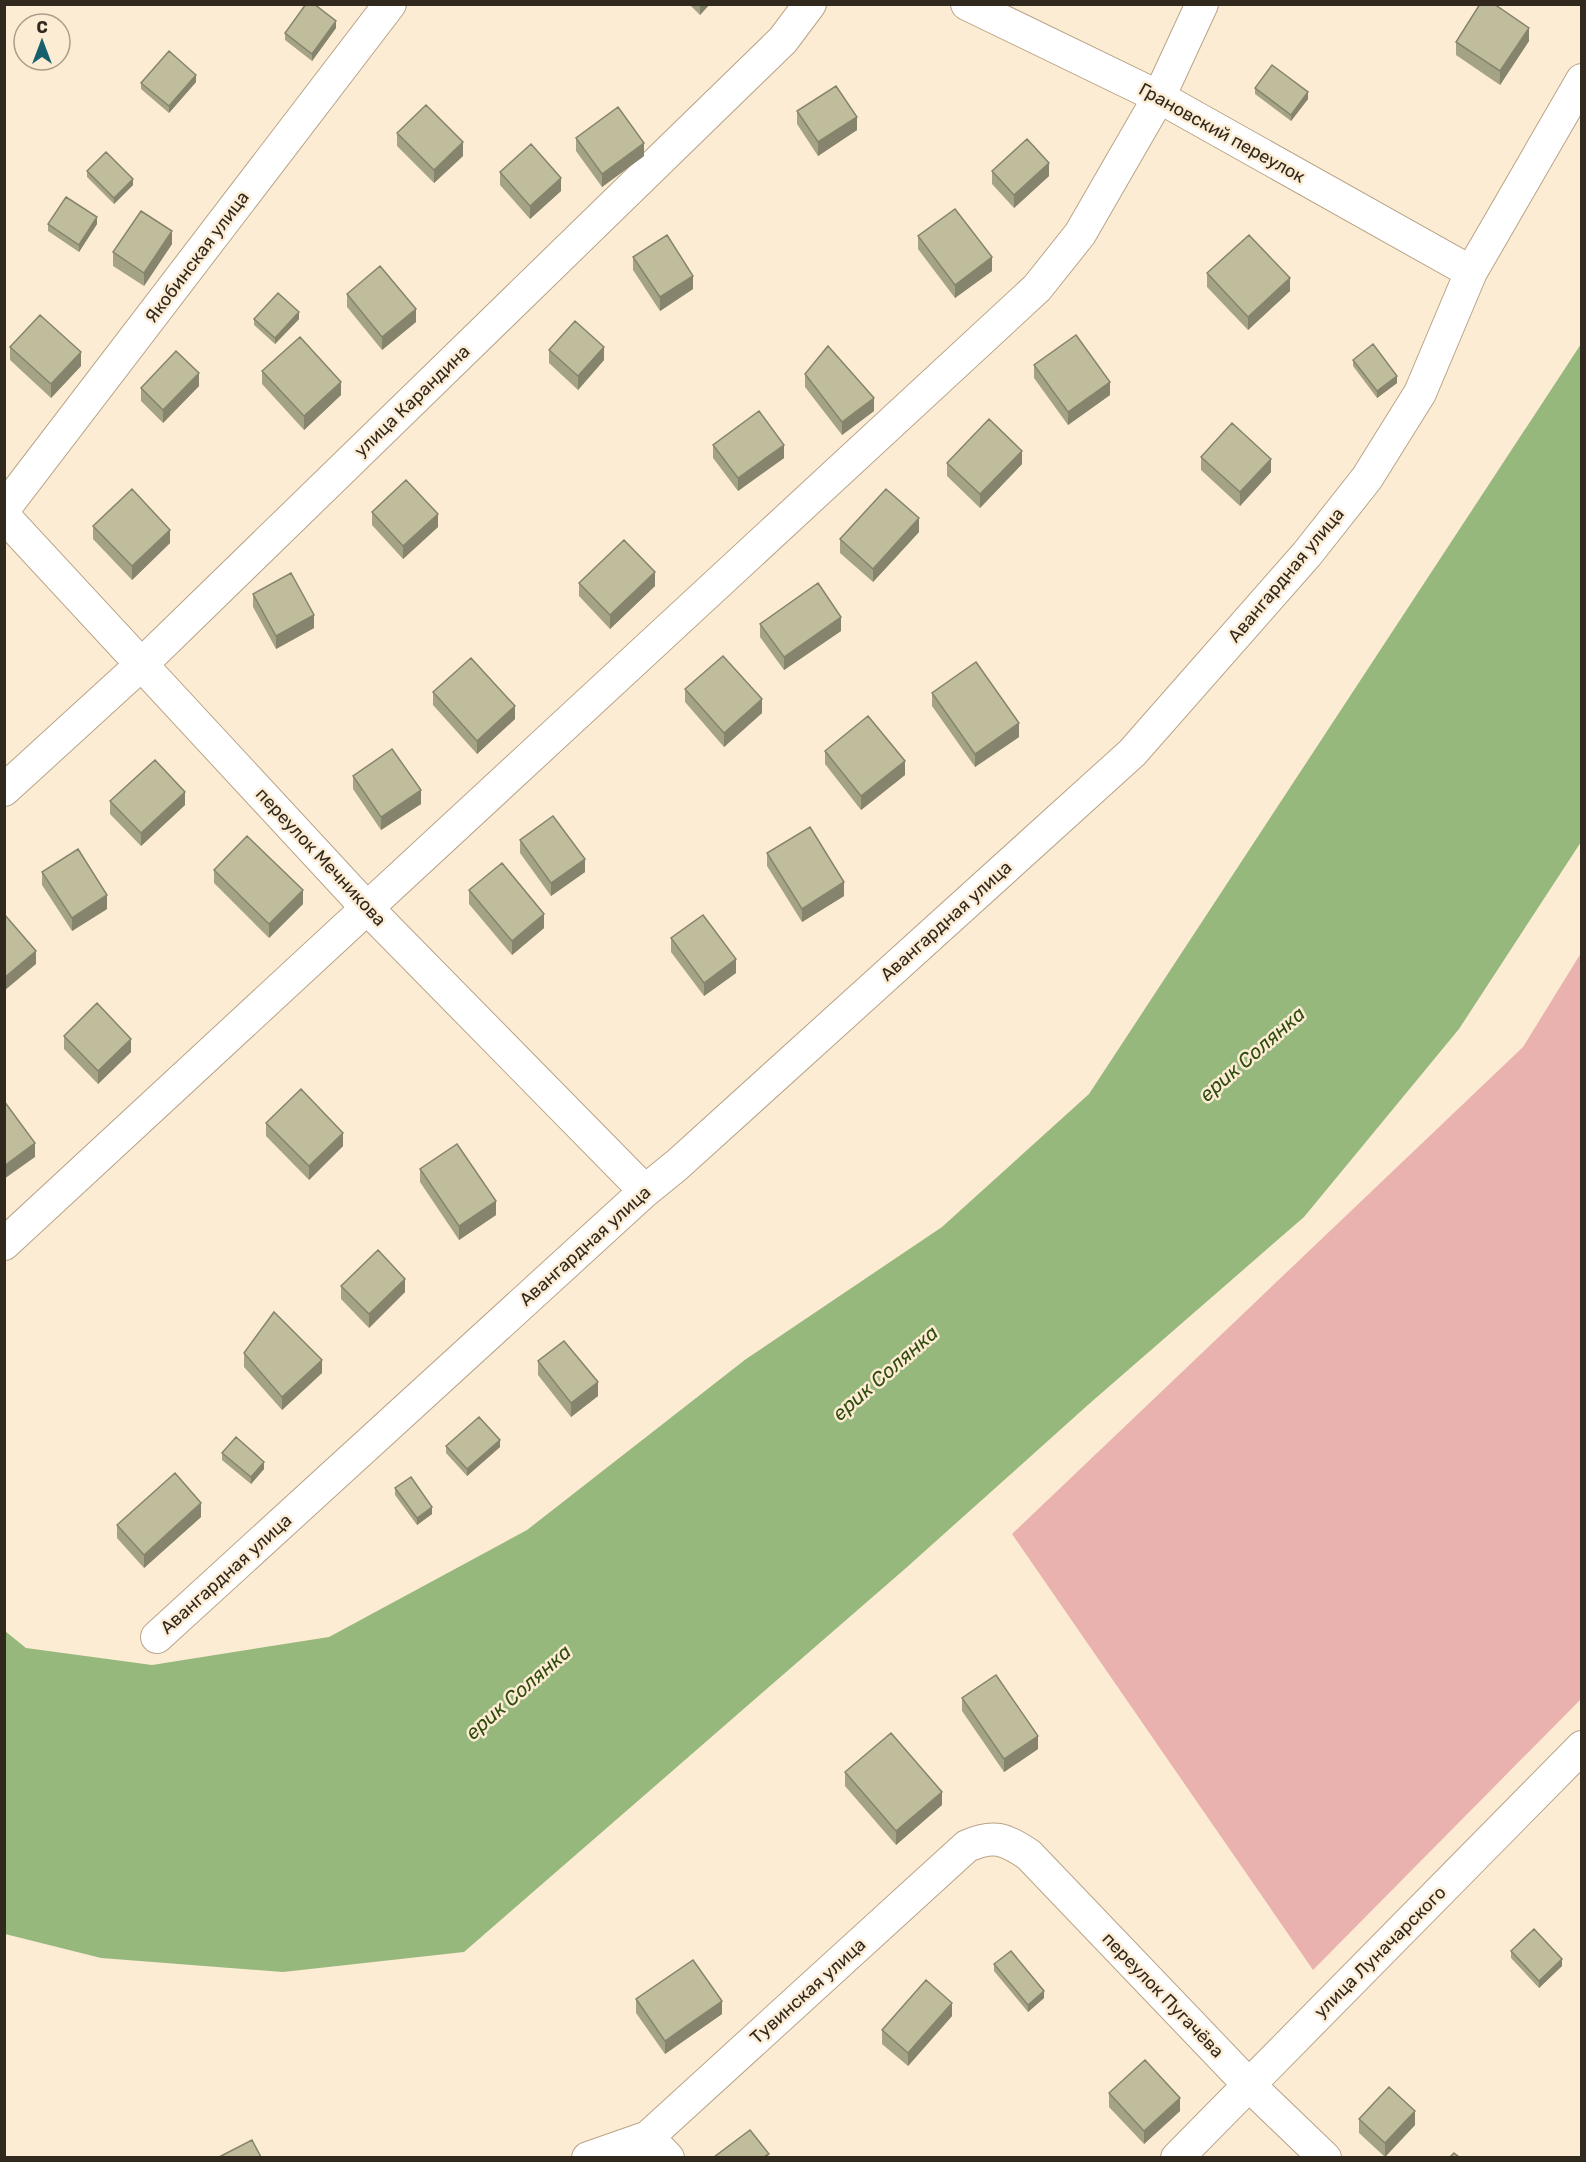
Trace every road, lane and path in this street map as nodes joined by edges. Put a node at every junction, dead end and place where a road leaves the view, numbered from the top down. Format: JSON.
{"nodes":[{"id":1,"x":390,"y":4,"type":"edge"},
{"id":2,"x":810,"y":4,"type":"edge"},
{"id":3,"x":966,"y":4,"type":"edge"},
{"id":4,"x":1202,"y":4,"type":"edge"},
{"id":5,"x":1581,"y":80,"type":"edge"},
{"id":6,"x":1159,"y":97,"type":"junction"},
{"id":7,"x":1471,"y":273,"type":"junction"},
{"id":8,"x":4,"y":509,"type":"edge"},
{"id":9,"x":4,"y":516,"type":"edge"},
{"id":10,"x":143,"y":663,"type":"junction"},
{"id":11,"x":4,"y":790,"type":"edge"},
{"id":12,"x":366,"y":907,"type":"junction"},
{"id":13,"x":645,"y":1191,"type":"junction"},
{"id":14,"x":4,"y":1244,"type":"edge"},
{"id":15,"x":157,"y":1637,"type":"dead end"},
{"id":16,"x":1581,"y":1747,"type":"edge"},
{"id":17,"x":998,"y":1838,"type":"joint"},
{"id":18,"x":1249,"y":2085,"type":"junction"},
{"id":19,"x":658,"y":2147,"type":"edge"},
{"id":20,"x":588,"y":2157,"type":"edge"},
{"id":21,"x":625,"y":2157,"type":"edge"},
{"id":22,"x":1177,"y":2157,"type":"edge"},
{"id":23,"x":1325,"y":2157,"type":"edge"}],
"edges":[{"from":1,"to":8,"type":"street","name":"Якобинская улица"},
{"from":2,"to":10,"type":"street","name":"улица Карандина"},
{"from":3,"to":6,"type":"street","name":"Грановский переулок"},
{"from":4,"to":6,"type":"street"},
{"from":5,"to":7,"type":"street","name":"Авангардная улица"},
{"from":6,"to":7,"type":"street","name":"Грановский переулок"},
{"from":6,"to":12,"type":"street"},
{"from":7,"to":13,"type":"street","name":"Авангардная улица"},
{"from":9,"to":10,"type":"street","name":"переулок Мечникова"},
{"from":10,"to":11,"type":"street","name":"улица Карандина"},
{"from":10,"to":12,"type":"street","name":"переулок Мечникова"},
{"from":12,"to":13,"type":"street","name":"переулок Мечникова"},
{"from":12,"to":14,"type":"street"},
{"from":13,"to":15,"type":"street","name":"Авангардная улица"},
{"from":16,"to":18,"type":"street","name":"улица Луначарского"},
{"from":17,"to":18,"type":"street","name":"переулок Пугачёва"},
{"from":17,"to":19,"type":"street","name":"Тувинская улица"},
{"from":18,"to":22,"type":"street","name":"улица Луначарского"},
{"from":18,"to":23,"type":"street","name":"переулок Пугачёва"},
{"from":19,"to":20,"type":"street"},
{"from":19,"to":21,"type":"street","name":"Тувинская улица"}]}
